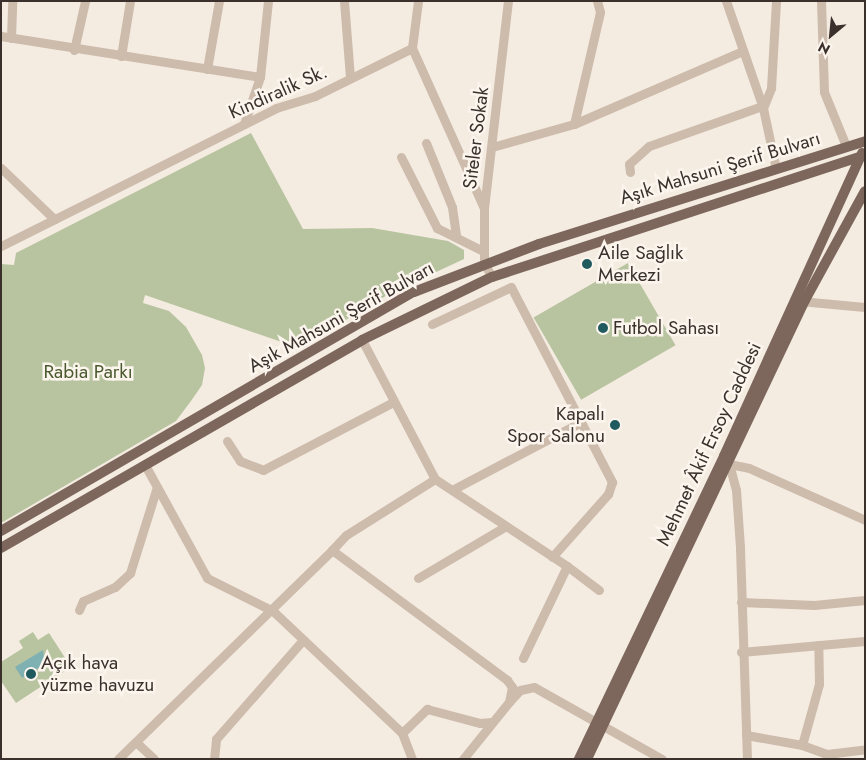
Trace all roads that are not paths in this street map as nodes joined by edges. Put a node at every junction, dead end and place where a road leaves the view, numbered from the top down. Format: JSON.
{"nodes":[{"id":1,"x":12,"y":1,"type":"edge"},
{"id":2,"x":85,"y":1,"type":"edge"},
{"id":3,"x":130,"y":1,"type":"edge"},
{"id":4,"x":219,"y":1,"type":"edge"},
{"id":5,"x":268,"y":1,"type":"edge"},
{"id":6,"x":344,"y":1,"type":"edge"},
{"id":7,"x":418,"y":1,"type":"edge"},
{"id":8,"x":508,"y":1,"type":"edge"},
{"id":9,"x":597,"y":1,"type":"edge"},
{"id":10,"x":726,"y":1,"type":"edge"},
{"id":11,"x":776,"y":1,"type":"edge"},
{"id":12,"x":821,"y":1,"type":"edge"},
{"id":13,"x":1,"y":36,"type":"edge"},
{"id":14,"x":11,"y":38,"type":"junction"},
{"id":15,"x":412,"y":48,"type":"junction"},
{"id":16,"x":74,"y":50,"type":"junction"},
{"id":17,"x":743,"y":51,"type":"junction"},
{"id":18,"x":121,"y":56,"type":"junction"},
{"id":19,"x":207,"y":69,"type":"junction"},
{"id":20,"x":260,"y":77,"type":"junction"},
{"id":21,"x":350,"y":77,"type":"junction"},
{"id":22,"x":253,"y":100,"type":"junction"},
{"id":23,"x":762,"y":107,"type":"junction"},
{"id":24,"x":276,"y":108,"type":"junction"},
{"id":25,"x":244,"y":124,"type":"junction"},
{"id":26,"x":574,"y":124,"type":"junction"},
{"id":27,"x":426,"y":142,"type":"dead end"},
{"id":28,"x":864,"y":142,"type":"edge"},
{"id":29,"x":846,"y":146,"type":"junction"},
{"id":30,"x":492,"y":147,"type":"junction"},
{"id":31,"x":863,"y":155,"type":"edge"},
{"id":32,"x":401,"y":157,"type":"dead end"},
{"id":33,"x":1,"y":168,"type":"edge"},
{"id":34,"x":776,"y":169,"type":"junction"},
{"id":35,"x":630,"y":172,"type":"dead end"},
{"id":36,"x":865,"y":191,"type":"edge"},
{"id":37,"x":484,"y":208,"type":"junction"},
{"id":38,"x":54,"y":219,"type":"junction"},
{"id":39,"x":456,"y":237,"type":"junction"},
{"id":40,"x":1,"y":246,"type":"edge"},
{"id":41,"x":483,"y":251,"type":"junction"},
{"id":42,"x":484,"y":263,"type":"junction"},
{"id":43,"x":492,"y":277,"type":"junction"},
{"id":44,"x":805,"y":300,"type":"junction"},
{"id":45,"x":794,"y":301,"type":"junction"},
{"id":46,"x":865,"y":307,"type":"edge"},
{"id":47,"x":432,"y":324,"type":"dead end"},
{"id":48,"x":362,"y":340,"type":"junction"},
{"id":49,"x":393,"y":402,"type":"junction"},
{"id":50,"x":581,"y":422,"type":"junction"},
{"id":51,"x":227,"y":441,"type":"dead end"},
{"id":52,"x":729,"y":464,"type":"junction"},
{"id":53,"x":146,"y":466,"type":"junction"},
{"id":54,"x":435,"y":479,"type":"junction"},
{"id":55,"x":157,"y":487,"type":"junction"},
{"id":56,"x":452,"y":490,"type":"junction"},
{"id":57,"x":865,"y":520,"type":"edge"},
{"id":58,"x":506,"y":526,"type":"junction"},
{"id":59,"x":1,"y":531,"type":"edge"},
{"id":60,"x":1,"y":548,"type":"edge"},
{"id":61,"x":332,"y":550,"type":"junction"},
{"id":62,"x":552,"y":557,"type":"junction"},
{"id":63,"x":567,"y":566,"type":"junction"},
{"id":64,"x":418,"y":578,"type":"dead end"},
{"id":65,"x":599,"y":590,"type":"dead end"},
{"id":66,"x":865,"y":600,"type":"edge"},
{"id":67,"x":740,"y":602,"type":"junction"},
{"id":68,"x":79,"y":610,"type":"dead end"},
{"id":69,"x":273,"y":611,"type":"junction"},
{"id":70,"x":303,"y":640,"type":"junction"},
{"id":71,"x":865,"y":641,"type":"edge"},
{"id":72,"x":818,"y":646,"type":"junction"},
{"id":73,"x":741,"y":652,"type":"junction"},
{"id":74,"x":523,"y":658,"type":"dead end"},
{"id":75,"x":509,"y":702,"type":"junction"},
{"id":76,"x":492,"y":722,"type":"junction"},
{"id":77,"x":598,"y":723,"type":"junction"},
{"id":78,"x":402,"y":733,"type":"junction"},
{"id":79,"x":746,"y":735,"type":"junction"},
{"id":80,"x":137,"y":743,"type":"junction"},
{"id":81,"x":802,"y":745,"type":"junction"},
{"id":82,"x":865,"y":750,"type":"edge"},
{"id":83,"x":827,"y":757,"type":"edge"},
{"id":84,"x":118,"y":759,"type":"edge"},
{"id":85,"x":154,"y":759,"type":"edge"},
{"id":86,"x":214,"y":759,"type":"edge"},
{"id":87,"x":412,"y":759,"type":"edge"},
{"id":88,"x":463,"y":759,"type":"edge"},
{"id":89,"x":579,"y":759,"type":"edge"},
{"id":90,"x":586,"y":759,"type":"edge"},
{"id":91,"x":662,"y":759,"type":"edge"},
{"id":92,"x":747,"y":759,"type":"edge"}],
"edges":[{"from":1,"to":14,"type":"street"},
{"from":2,"to":16,"type":"street"},
{"from":3,"to":18,"type":"street"},
{"from":4,"to":19,"type":"street"},
{"from":5,"to":20,"type":"street"},
{"from":6,"to":21,"type":"street"},
{"from":7,"to":15,"type":"street"},
{"from":8,"to":30,"type":"street","name":"Siteler Sokak"},
{"from":9,"to":26,"type":"street"},
{"from":10,"to":17,"type":"street"},
{"from":11,"to":23,"type":"street"},
{"from":12,"to":29,"type":"street"},
{"from":13,"to":14,"type":"street"},
{"from":14,"to":16,"type":"street"},
{"from":15,"to":21,"type":"street","name":"Kindiralik Sk."},
{"from":15,"to":37,"type":"street"},
{"from":16,"to":18,"type":"street"},
{"from":17,"to":23,"type":"street"},
{"from":17,"to":26,"type":"street"},
{"from":18,"to":19,"type":"street"},
{"from":19,"to":20,"type":"street"},
{"from":20,"to":22,"type":"street"},
{"from":21,"to":24,"type":"street","name":"Kindiralik Sk."},
{"from":22,"to":24,"type":"street"},
{"from":22,"to":25,"type":"street"},
{"from":23,"to":34,"type":"street"},
{"from":23,"to":35,"type":"street"},
{"from":24,"to":25,"type":"street","name":"Kindiralik Sk."},
{"from":25,"to":38,"type":"street","name":"Kindiralik Sk."},
{"from":26,"to":30,"type":"street"},
{"from":27,"to":39,"type":"street"},
{"from":28,"to":29,"type":"main road","name":"Aşık Mahsuni Şerif Bulvarı"},
{"from":28,"to":31,"type":"main road","name":"Mehmet Âkif Ersoy Caddesi"},
{"from":29,"to":34,"type":"main road","name":"Aşık Mahsuni Şerif Bulvarı"},
{"from":30,"to":37,"type":"street","name":"Siteler Sokak"},
{"from":31,"to":43,"type":"main road","name":"Aşık Mahsuni Şerif Bulvarı"},
{"from":31,"to":45,"type":"main road","name":"Mehmet Âkif Ersoy Caddesi"},
{"from":32,"to":39,"type":"street"},
{"from":33,"to":38,"type":"street"},
{"from":34,"to":42,"type":"main road","name":"Aşık Mahsuni Şerif Bulvarı"},
{"from":36,"to":44,"type":"main road","name":"Mehmet Âkif Ersoy Caddesi"},
{"from":37,"to":41,"type":"street","name":"Siteler Sokak"},
{"from":38,"to":40,"type":"street","name":"Kindiralik Sk."},
{"from":39,"to":41,"type":"street"},
{"from":41,"to":42,"type":"street","name":"Siteler Sokak"},
{"from":42,"to":43,"type":"street","name":"Siteler Sokak"},
{"from":42,"to":59,"type":"main road","name":"Aşık Mahsuni Şerif Bulvarı"},
{"from":43,"to":48,"type":"main road","name":"Aşık Mahsuni Şerif Bulvarı"},
{"from":44,"to":45,"type":"street"},
{"from":44,"to":46,"type":"street"},
{"from":44,"to":52,"type":"main road","name":"Mehmet Âkif Ersoy Caddesi"},
{"from":45,"to":77,"type":"main road","name":"Mehmet Âkif Ersoy Caddesi"},
{"from":47,"to":50,"type":"street"},
{"from":48,"to":49,"type":"street"},
{"from":48,"to":53,"type":"main road","name":"Aşık Mahsuni Şerif Bulvarı"},
{"from":49,"to":51,"type":"street"},
{"from":49,"to":54,"type":"street"},
{"from":50,"to":56,"type":"street"},
{"from":50,"to":62,"type":"street"},
{"from":52,"to":57,"type":"street"},
{"from":52,"to":67,"type":"street"},
{"from":52,"to":77,"type":"main road","name":"Mehmet Âkif Ersoy Caddesi"},
{"from":53,"to":55,"type":"street"},
{"from":53,"to":60,"type":"main road","name":"Aşık Mahsuni Şerif Bulvarı"},
{"from":54,"to":56,"type":"street"},
{"from":54,"to":61,"type":"street"},
{"from":55,"to":68,"type":"street"},
{"from":55,"to":69,"type":"street"},
{"from":56,"to":58,"type":"street"},
{"from":58,"to":62,"type":"street"},
{"from":58,"to":64,"type":"street"},
{"from":61,"to":69,"type":"street"},
{"from":61,"to":75,"type":"street"},
{"from":62,"to":63,"type":"street"},
{"from":63,"to":65,"type":"street"},
{"from":63,"to":74,"type":"street"},
{"from":66,"to":67,"type":"street"},
{"from":67,"to":73,"type":"street"},
{"from":69,"to":70,"type":"street"},
{"from":69,"to":80,"type":"street"},
{"from":70,"to":78,"type":"street"},
{"from":70,"to":86,"type":"street"},
{"from":71,"to":72,"type":"street"},
{"from":72,"to":73,"type":"street"},
{"from":72,"to":81,"type":"street"},
{"from":73,"to":79,"type":"street"},
{"from":75,"to":76,"type":"street"},
{"from":75,"to":77,"type":"street"},
{"from":76,"to":78,"type":"street"},
{"from":76,"to":88,"type":"street"},
{"from":77,"to":89,"type":"main road","name":"Mehmet Âkif Ersoy Caddesi"},
{"from":77,"to":90,"type":"main road","name":"Mehmet Âkif Ersoy Caddesi"},
{"from":77,"to":91,"type":"street"},
{"from":78,"to":87,"type":"street"},
{"from":79,"to":81,"type":"street"},
{"from":79,"to":92,"type":"street"},
{"from":80,"to":84,"type":"street"},
{"from":80,"to":85,"type":"street"},
{"from":81,"to":83,"type":"street"},
{"from":82,"to":83,"type":"street"}]}
